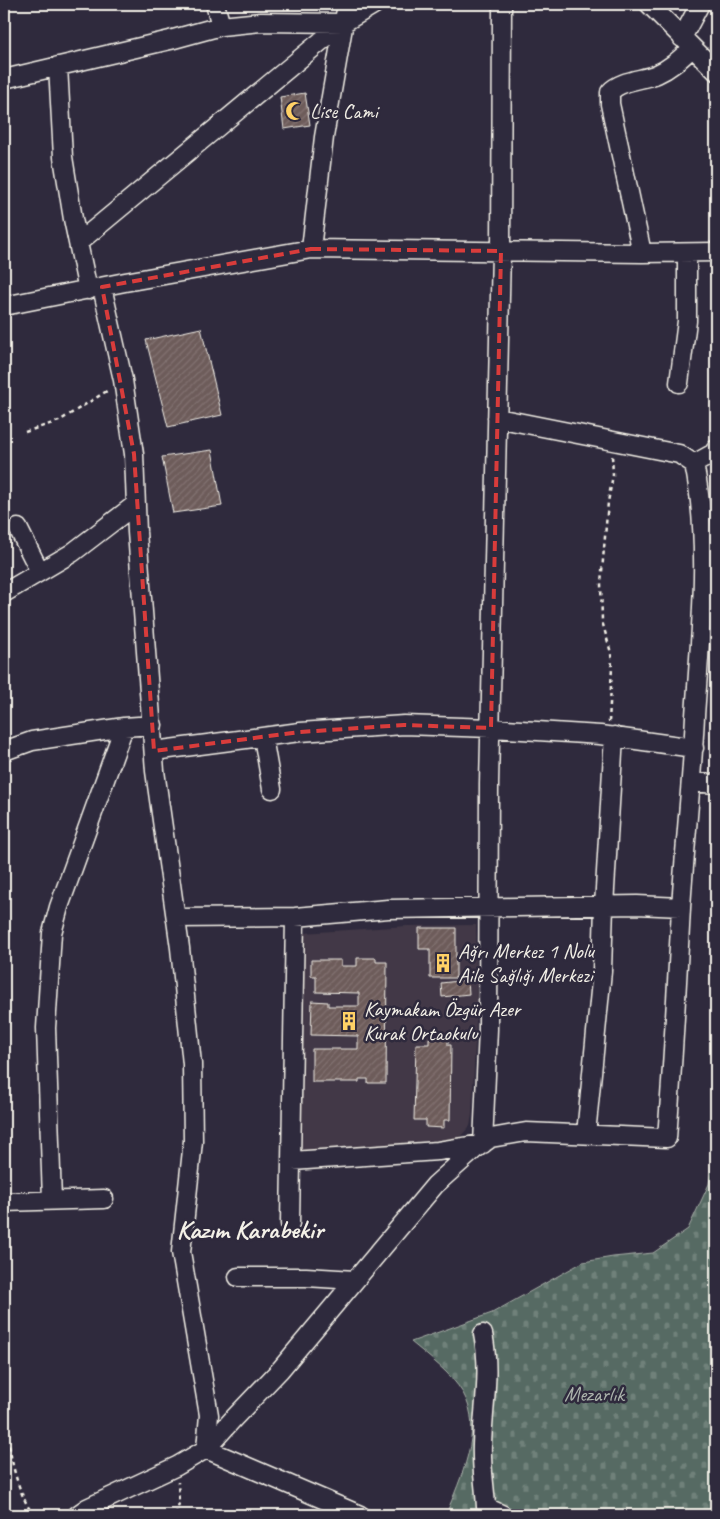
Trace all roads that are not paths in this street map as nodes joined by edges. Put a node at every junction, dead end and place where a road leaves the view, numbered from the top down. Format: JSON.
{"nodes":[{"id":1,"x":215,"y":4,"type":"edge"},
{"id":2,"x":347,"y":4,"type":"edge"},
{"id":3,"x":376,"y":4,"type":"edge"},
{"id":4,"x":502,"y":4,"type":"edge"},
{"id":5,"x":649,"y":4,"type":"edge"},
{"id":6,"x":700,"y":4,"type":"edge"},
{"id":7,"x":343,"y":23,"type":"junction"},
{"id":8,"x":221,"y":26,"type":"junction"},
{"id":9,"x":687,"y":43,"type":"junction"},
{"id":10,"x":58,"y":66,"type":"junction"},
{"id":11,"x":716,"y":71,"type":"edge"},
{"id":12,"x":4,"y":79,"type":"edge"},
{"id":13,"x":79,"y":242,"type":"junction"},
{"id":14,"x":311,"y":249,"type":"junction"},
{"id":15,"x":501,"y":251,"type":"junction"},
{"id":16,"x":716,"y":252,"type":"edge"},
{"id":17,"x":642,"y":253,"type":"junction"},
{"id":18,"x":687,"y":253,"type":"junction"},
{"id":19,"x":95,"y":288,"type":"junction"},
{"id":20,"x":4,"y":306,"type":"edge"},
{"id":21,"x":679,"y":383,"type":"dead end"},
{"id":22,"x":497,"y":418,"type":"junction"},
{"id":23,"x":716,"y":449,"type":"edge"},
{"id":24,"x":694,"y":464,"type":"junction"},
{"id":25,"x":136,"y":504,"type":"junction"},
{"id":26,"x":18,"y":528,"type":"dead end"},
{"id":27,"x":40,"y":572,"type":"junction"},
{"id":28,"x":4,"y":593,"type":"edge"},
{"id":29,"x":152,"y":725,"type":"junction"},
{"id":30,"x":124,"y":727,"type":"junction"},
{"id":31,"x":491,"y":728,"type":"junction"},
{"id":32,"x":612,"y":736,"type":"junction"},
{"id":33,"x":263,"y":737,"type":"junction"},
{"id":34,"x":694,"y":748,"type":"junction"},
{"id":35,"x":4,"y":751,"type":"edge"},
{"id":36,"x":154,"y":751,"type":"junction"},
{"id":37,"x":692,"y":782,"type":"junction"},
{"id":38,"x":716,"y":784,"type":"edge"},
{"id":39,"x":272,"y":788,"type":"dead end"},
{"id":40,"x":604,"y":906,"type":"junction"},
{"id":41,"x":488,"y":907,"type":"junction"},
{"id":42,"x":682,"y":907,"type":"junction"},
{"id":43,"x":295,"y":916,"type":"junction"},
{"id":44,"x":176,"y":918,"type":"junction"},
{"id":45,"x":586,"y":1134,"type":"junction"},
{"id":46,"x":483,"y":1144,"type":"junction"},
{"id":47,"x":292,"y":1161,"type":"junction"},
{"id":48,"x":104,"y":1199,"type":"dead end"},
{"id":49,"x":52,"y":1200,"type":"junction"},
{"id":50,"x":4,"y":1202,"type":"edge"},
{"id":51,"x":290,"y":1224,"type":"dead end"},
{"id":52,"x":238,"y":1278,"type":"dead end"},
{"id":53,"x":355,"y":1280,"type":"junction"},
{"id":54,"x":483,"y":1334,"type":"dead end"},
{"id":55,"x":206,"y":1449,"type":"junction"},
{"id":56,"x":77,"y":1515,"type":"edge"},
{"id":57,"x":360,"y":1515,"type":"edge"},
{"id":58,"x":503,"y":1515,"type":"edge"}],
"edges":[{"from":1,"to":8,"type":"street"},
{"from":2,"to":7,"type":"street"},
{"from":3,"to":7,"type":"street"},
{"from":4,"to":15,"type":"street"},
{"from":5,"to":9,"type":"street"},
{"from":6,"to":9,"type":"street"},
{"from":7,"to":8,"type":"street"},
{"from":7,"to":13,"type":"street"},
{"from":7,"to":14,"type":"street"},
{"from":8,"to":10,"type":"street"},
{"from":9,"to":11,"type":"street"},
{"from":9,"to":17,"type":"street"},
{"from":10,"to":12,"type":"street"},
{"from":10,"to":13,"type":"street"},
{"from":13,"to":19,"type":"street"},
{"from":14,"to":15,"type":"street"},
{"from":14,"to":19,"type":"street"},
{"from":15,"to":17,"type":"street"},
{"from":15,"to":22,"type":"street"},
{"from":16,"to":18,"type":"street"},
{"from":17,"to":18,"type":"street"},
{"from":18,"to":21,"type":"street"},
{"from":19,"to":20,"type":"street"},
{"from":19,"to":25,"type":"street"},
{"from":22,"to":24,"type":"street"},
{"from":22,"to":31,"type":"street"},
{"from":23,"to":24,"type":"street"},
{"from":24,"to":34,"type":"street"},
{"from":25,"to":27,"type":"street"},
{"from":25,"to":29,"type":"street"},
{"from":26,"to":27,"type":"street"},
{"from":27,"to":28,"type":"street"},
{"from":29,"to":30,"type":"street"},
{"from":29,"to":36,"type":"street"},
{"from":30,"to":35,"type":"street"},
{"from":30,"to":49,"type":"street"},
{"from":31,"to":32,"type":"street"},
{"from":31,"to":33,"type":"street"},
{"from":31,"to":41,"type":"street"},
{"from":32,"to":34,"type":"street"},
{"from":32,"to":40,"type":"street"},
{"from":33,"to":36,"type":"street"},
{"from":33,"to":39,"type":"street"},
{"from":34,"to":37,"type":"street"},
{"from":36,"to":44,"type":"street"},
{"from":37,"to":38,"type":"street"},
{"from":37,"to":42,"type":"street"},
{"from":40,"to":41,"type":"street"},
{"from":40,"to":42,"type":"street"},
{"from":40,"to":45,"type":"street"},
{"from":41,"to":43,"type":"street"},
{"from":41,"to":46,"type":"street"},
{"from":42,"to":45,"type":"street"},
{"from":43,"to":44,"type":"street"},
{"from":43,"to":47,"type":"street"},
{"from":44,"to":55,"type":"street"},
{"from":45,"to":46,"type":"street"},
{"from":46,"to":47,"type":"street"},
{"from":46,"to":53,"type":"street"},
{"from":47,"to":51,"type":"street"},
{"from":48,"to":49,"type":"street"},
{"from":49,"to":50,"type":"street"},
{"from":52,"to":53,"type":"street"},
{"from":53,"to":55,"type":"street"},
{"from":54,"to":58,"type":"street"},
{"from":55,"to":56,"type":"street"},
{"from":55,"to":57,"type":"street"}]}
